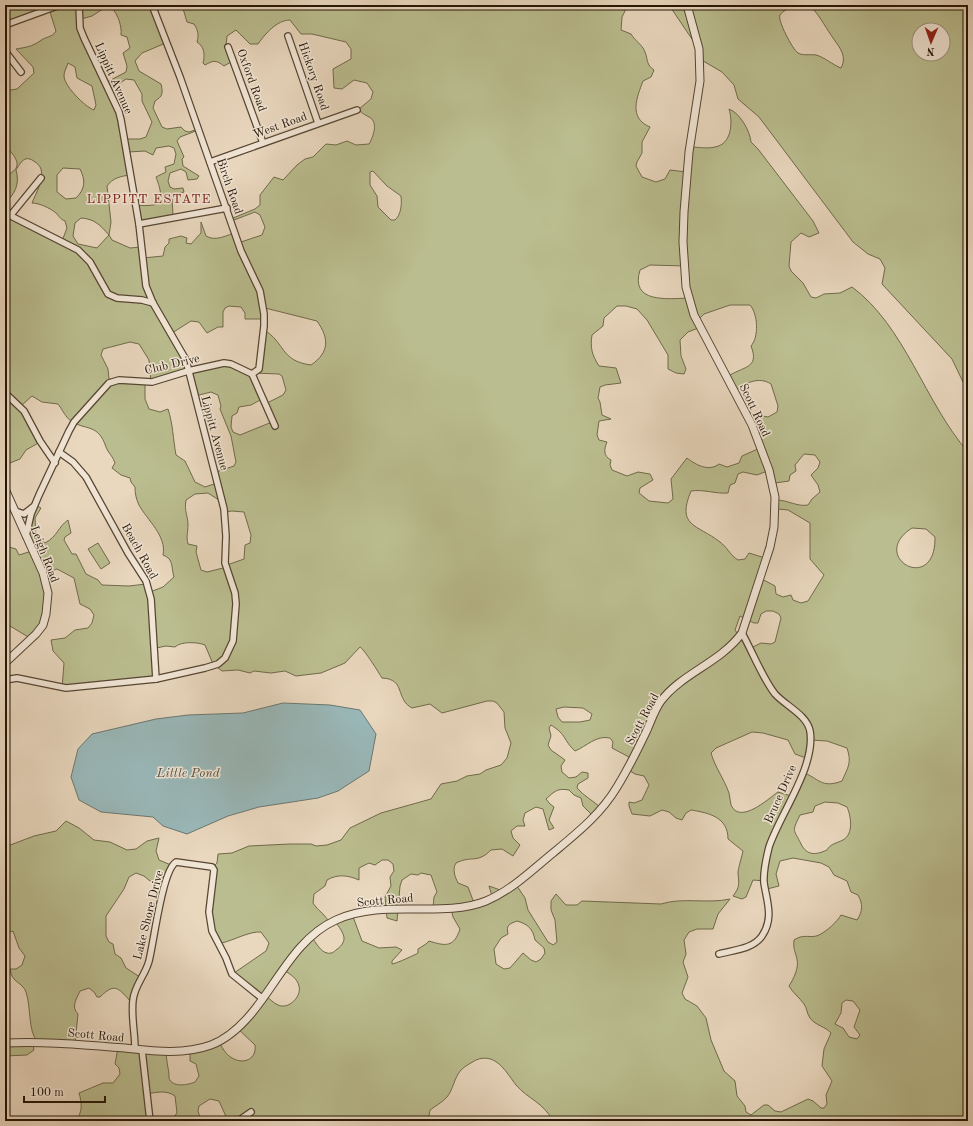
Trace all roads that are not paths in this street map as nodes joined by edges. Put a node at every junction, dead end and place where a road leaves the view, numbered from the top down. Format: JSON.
{"nodes":[{"id":1,"x":60,"y":5,"type":"edge"},
{"id":2,"x":79,"y":5,"type":"edge"},
{"id":3,"x":152,"y":5,"type":"edge"},
{"id":4,"x":687,"y":5,"type":"edge"},
{"id":5,"x":5,"y":25,"type":"edge"},
{"id":6,"x":288,"y":36,"type":"dead end"},
{"id":7,"x":228,"y":47,"type":"dead end"},
{"id":8,"x":5,"y":51,"type":"edge"},
{"id":9,"x":21,"y":72,"type":"dead end"},
{"id":10,"x":357,"y":110,"type":"dead end"},
{"id":11,"x":318,"y":123,"type":"junction"},
{"id":12,"x":263,"y":143,"type":"junction"},
{"id":13,"x":210,"y":162,"type":"junction"},
{"id":14,"x":41,"y":178,"type":"dead end"},
{"id":15,"x":227,"y":208,"type":"junction"},
{"id":16,"x":8,"y":214,"type":"edge"},
{"id":17,"x":139,"y":224,"type":"junction"},
{"id":18,"x":154,"y":303,"type":"junction"},
{"id":19,"x":188,"y":371,"type":"junction"},
{"id":20,"x":252,"y":374,"type":"junction"},
{"id":21,"x":5,"y":393,"type":"edge"},
{"id":22,"x":275,"y":426,"type":"dead end"},
{"id":23,"x":59,"y":452,"type":"junction"},
{"id":24,"x":55,"y":463,"type":"junction"},
{"id":25,"x":5,"y":489,"type":"edge"},
{"id":26,"x":35,"y":504,"type":"junction"},
{"id":27,"x":15,"y":512,"type":"junction"},
{"id":28,"x":26,"y":537,"type":"junction"},
{"id":29,"x":742,"y":633,"type":"junction"},
{"id":30,"x":5,"y":664,"type":"edge"},
{"id":31,"x":156,"y":678,"type":"junction"},
{"id":32,"x":5,"y":680,"type":"edge"},
{"id":33,"x":719,"y":954,"type":"dead end"},
{"id":34,"x":263,"y":999,"type":"junction"},
{"id":35,"x":5,"y":1043,"type":"edge"},
{"id":36,"x":138,"y":1050,"type":"junction"},
{"id":37,"x":251,"y":1112,"type":"dead end"},
{"id":38,"x":150,"y":1121,"type":"edge"},
{"id":39,"x":238,"y":1121,"type":"edge"}],
"edges":[{"from":1,"to":5,"type":"street"},
{"from":2,"to":17,"type":"street","name":"Lippitt Avenue"},
{"from":3,"to":13,"type":"street","name":"Birch Road"},
{"from":4,"to":29,"type":"street","name":"Scott Road"},
{"from":6,"to":11,"type":"street","name":"Hickory Road"},
{"from":7,"to":12,"type":"street","name":"Oxford Road"},
{"from":8,"to":9,"type":"street"},
{"from":10,"to":11,"type":"street","name":"West Road"},
{"from":11,"to":12,"type":"street","name":"West Road"},
{"from":12,"to":13,"type":"street","name":"West Road"},
{"from":13,"to":15,"type":"street","name":"Birch Road"},
{"from":14,"to":16,"type":"street"},
{"from":15,"to":17,"type":"street"},
{"from":15,"to":20,"type":"street","name":"Birch Road"},
{"from":16,"to":18,"type":"street"},
{"from":17,"to":18,"type":"street","name":"Lippitt Avenue"},
{"from":18,"to":19,"type":"street","name":"Lippitt Avenue"},
{"from":19,"to":20,"type":"street","name":"Club Drive"},
{"from":19,"to":23,"type":"street","name":"Club Drive"},
{"from":19,"to":31,"type":"street","name":"Lippitt Avenue"},
{"from":20,"to":22,"type":"street"},
{"from":21,"to":24,"type":"street"},
{"from":23,"to":24,"type":"street","name":"Club Drive"},
{"from":23,"to":31,"type":"street","name":"Beach Road"},
{"from":24,"to":26,"type":"street","name":"Club Drive"},
{"from":25,"to":27,"type":"street","name":"Leigh Road"},
{"from":26,"to":27,"type":"street"},
{"from":26,"to":28,"type":"street","name":"Club Drive"},
{"from":27,"to":28,"type":"street","name":"Leigh Road"},
{"from":28,"to":30,"type":"street","name":"Leigh Road"},
{"from":29,"to":33,"type":"street","name":"Bruce Drive"},
{"from":29,"to":34,"type":"street","name":"Scott Road"},
{"from":31,"to":32,"type":"street","name":"Lippitt Avenue"},
{"from":34,"to":36,"type":"street","name":"Scott Road"},
{"from":34,"to":36,"type":"street","name":"Lake Shore Drive"},
{"from":35,"to":36,"type":"street","name":"Scott Road"},
{"from":36,"to":38,"type":"street"},
{"from":37,"to":39,"type":"street"}]}
